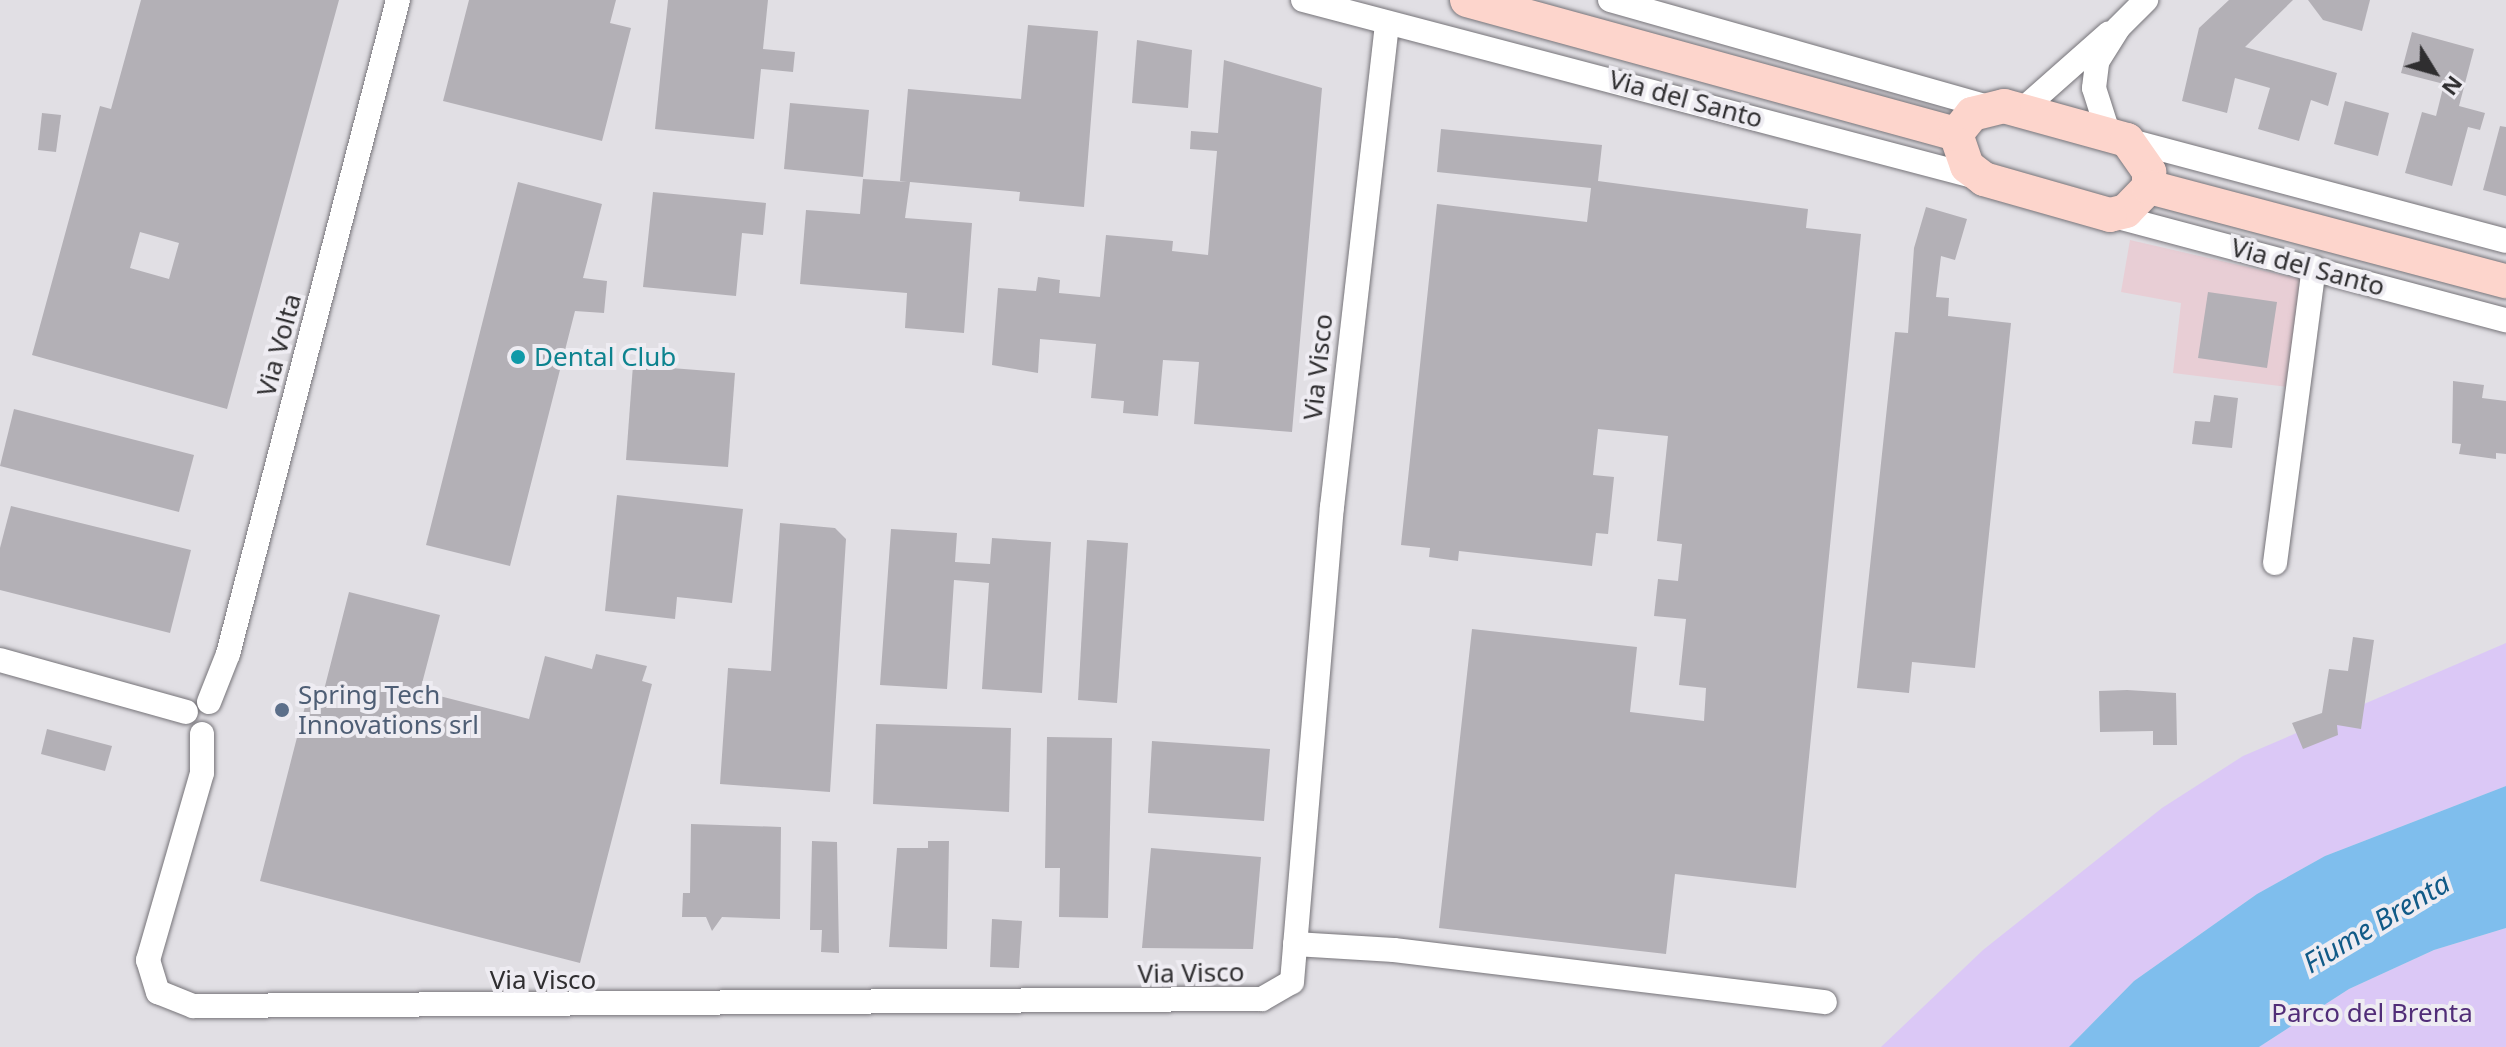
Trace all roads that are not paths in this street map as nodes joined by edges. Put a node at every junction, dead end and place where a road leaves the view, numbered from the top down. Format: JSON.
{"nodes":[{"id":1,"x":398,"y":0,"type":"edge"},
{"id":2,"x":1303,"y":0,"type":"edge"},
{"id":3,"x":1467,"y":0,"type":"edge"},
{"id":4,"x":1610,"y":0,"type":"edge"},
{"id":5,"x":2146,"y":0,"type":"edge"},
{"id":6,"x":1387,"y":24,"type":"junction"},
{"id":7,"x":2118,"y":28,"type":"junction"},
{"id":8,"x":1818,"y":57,"type":"junction"},
{"id":9,"x":1808,"y":94,"type":"junction"},
{"id":10,"x":1989,"y":107,"type":"junction"},
{"id":11,"x":2022,"y":110,"type":"junction"},
{"id":12,"x":1956,"y":134,"type":"junction"},
{"id":13,"x":2118,"y":136,"type":"junction"},
{"id":14,"x":1984,"y":179,"type":"junction"},
{"id":15,"x":2149,"y":187,"type":"junction"},
{"id":16,"x":2110,"y":215,"type":"junction"},
{"id":17,"x":2506,"y":241,"type":"edge"},
{"id":18,"x":2314,"y":268,"type":"junction"},
{"id":19,"x":2506,"y":281,"type":"edge"},
{"id":20,"x":2506,"y":320,"type":"edge"},
{"id":21,"x":2275,"y":563,"type":"dead end"},
{"id":22,"x":0,"y":660,"type":"edge"},
{"id":23,"x":209,"y":702,"type":"junction"},
{"id":24,"x":186,"y":712,"type":"junction"},
{"id":25,"x":202,"y":734,"type":"junction"},
{"id":26,"x":1295,"y":944,"type":"junction"},
{"id":27,"x":148,"y":960,"type":"joint"},
{"id":28,"x":1825,"y":1002,"type":"dead end"}],
"edges":[{"from":1,"to":23,"type":"street","name":"Via Volta"},
{"from":2,"to":6,"type":"street","name":"Via del Santo"},
{"from":3,"to":9,"type":"street"},
{"from":4,"to":8,"type":"street"},
{"from":5,"to":7,"type":"street"},
{"from":6,"to":14,"type":"street","name":"Via del Santo"},
{"from":6,"to":26,"type":"street","name":"Via Visco"},
{"from":7,"to":11,"type":"street"},
{"from":7,"to":13,"type":"street"},
{"from":8,"to":9,"type":"street"},
{"from":8,"to":10,"type":"street"},
{"from":9,"to":12,"type":"street"},
{"from":10,"to":11,"type":"street"},
{"from":10,"to":12,"type":"street"},
{"from":11,"to":13,"type":"street"},
{"from":12,"to":14,"type":"street"},
{"from":13,"to":15,"type":"street"},
{"from":13,"to":17,"type":"street"},
{"from":14,"to":16,"type":"street","name":"Via del Santo"},
{"from":15,"to":16,"type":"street"},
{"from":15,"to":19,"type":"street"},
{"from":16,"to":18,"type":"street","name":"Via del Santo"},
{"from":18,"to":20,"type":"street","name":"Via del Santo"},
{"from":18,"to":21,"type":"street"},
{"from":22,"to":24,"type":"street"},
{"from":23,"to":24,"type":"street"},
{"from":23,"to":25,"type":"street","name":"Via Volta"},
{"from":24,"to":25,"type":"street"},
{"from":25,"to":27,"type":"street","name":"Via Volta"},
{"from":26,"to":27,"type":"street","name":"Via Visco"},
{"from":26,"to":28,"type":"street"}]}
